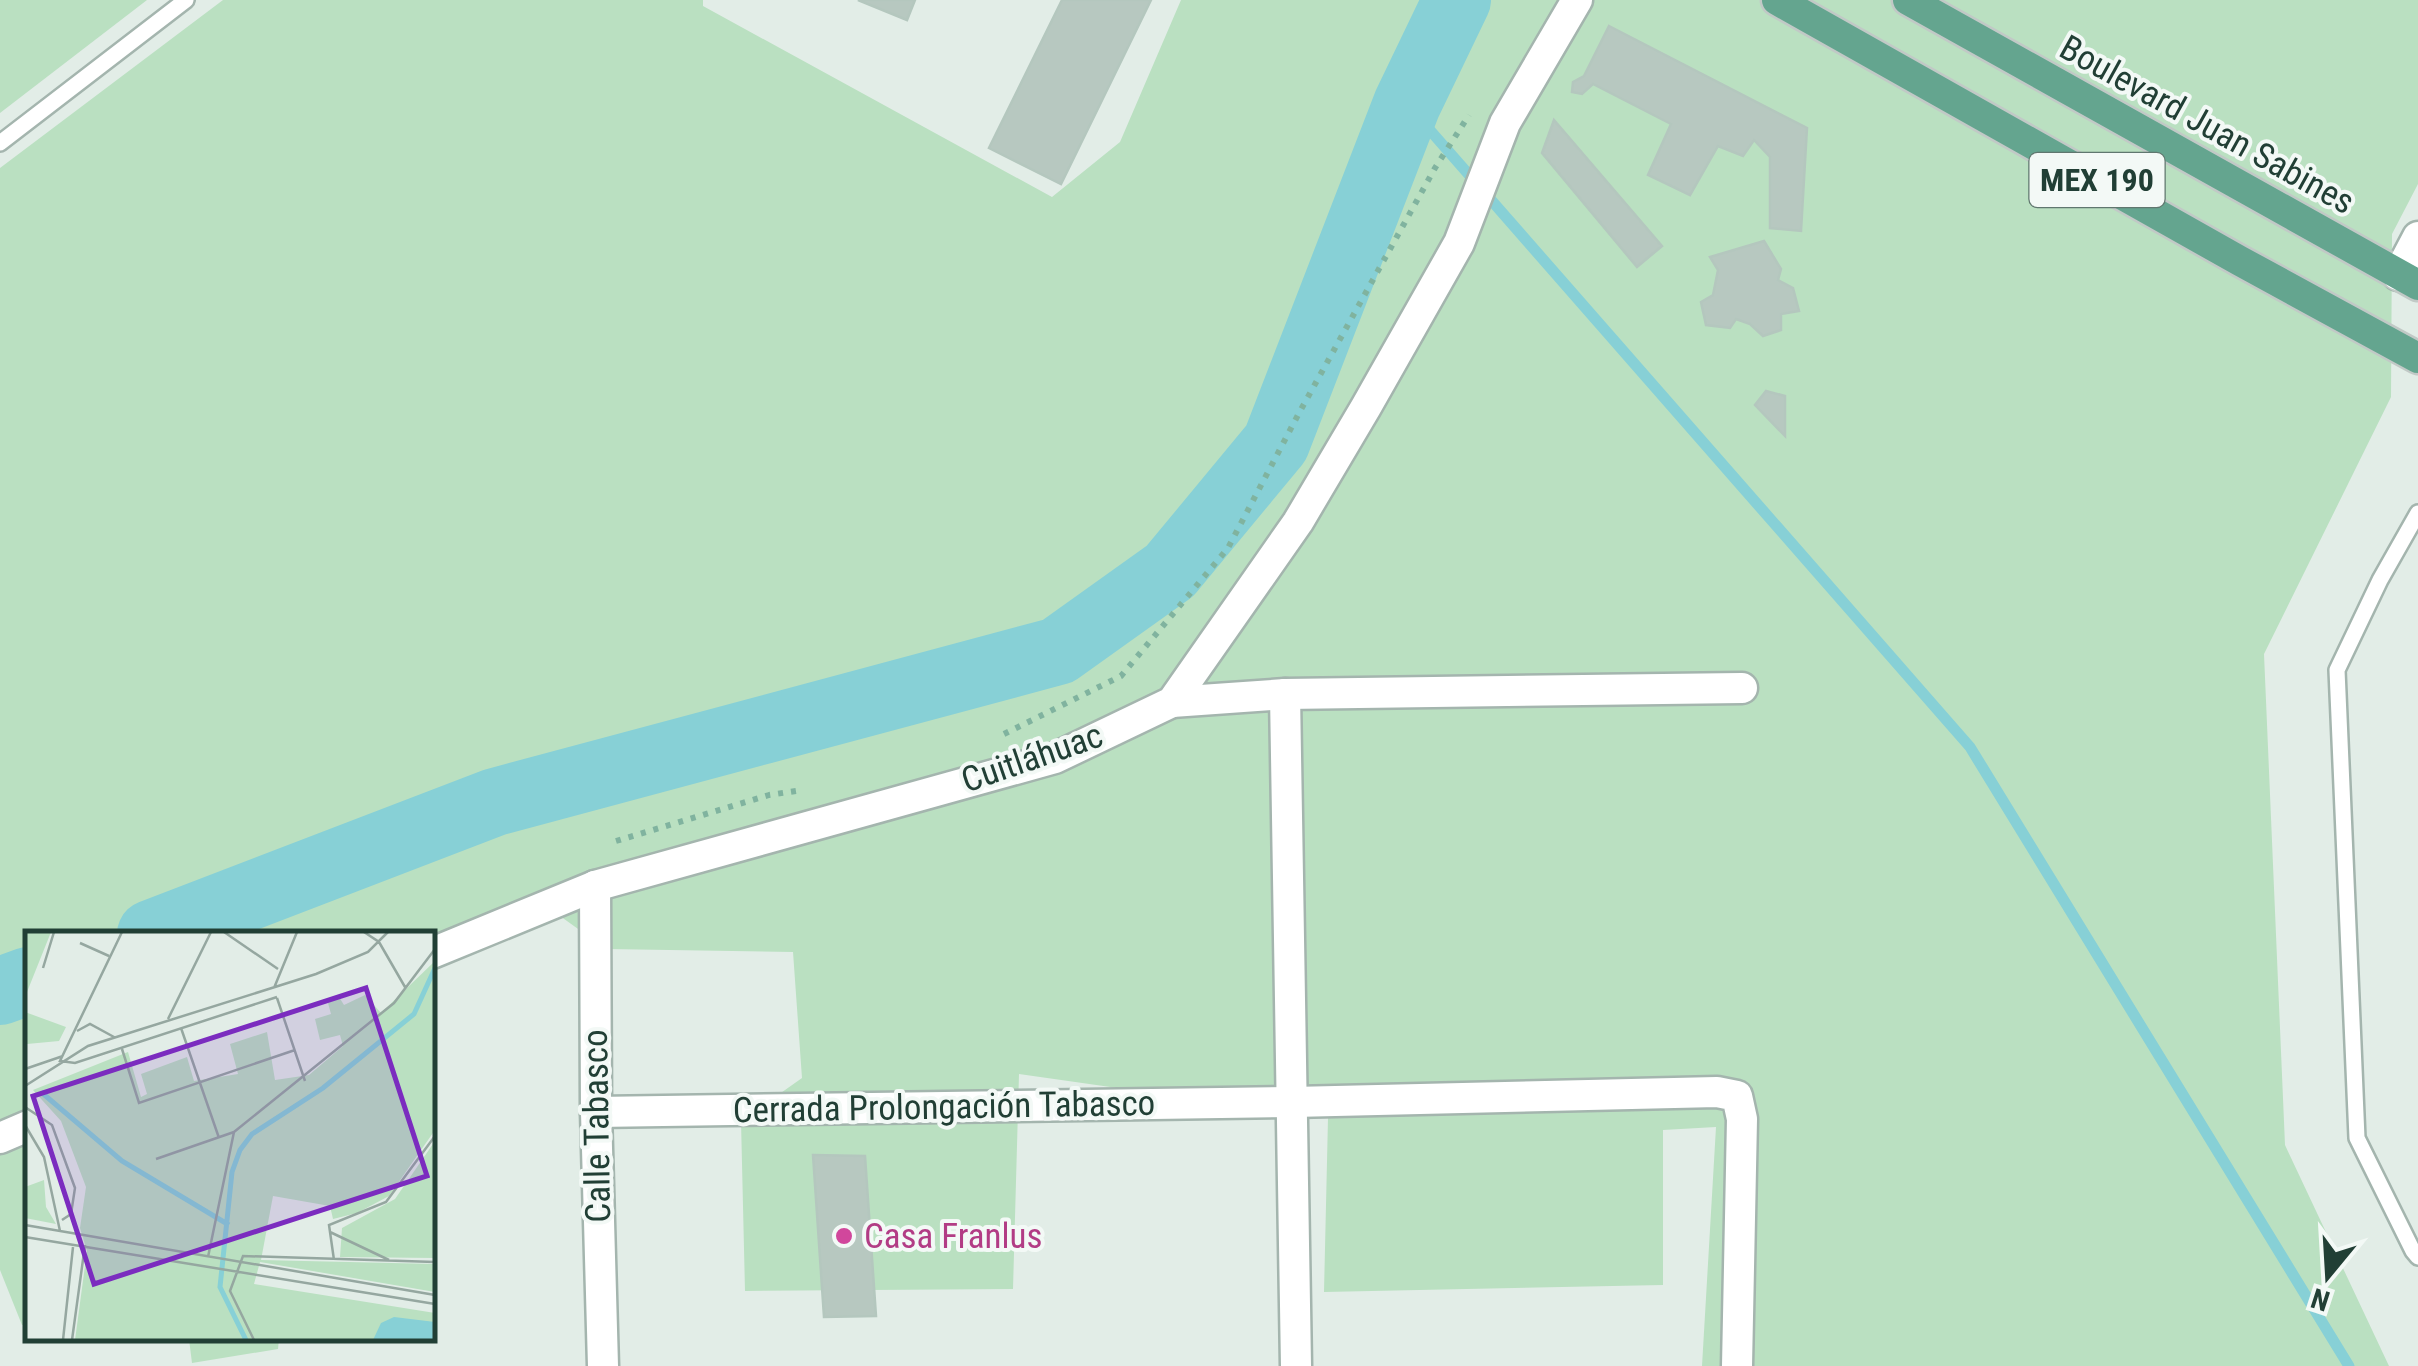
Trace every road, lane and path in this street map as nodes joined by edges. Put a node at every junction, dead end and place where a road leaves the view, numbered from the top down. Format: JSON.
{"nodes":[{"id":1,"x":186,"y":0,"type":"edge"},
{"id":2,"x":1577,"y":0,"type":"edge"},
{"id":3,"x":1778,"y":0,"type":"edge"},
{"id":4,"x":1908,"y":0,"type":"edge"},
{"id":5,"x":1465,"y":122,"type":"dead end"},
{"id":6,"x":0,"y":142,"type":"edge"},
{"id":7,"x":2418,"y":237,"type":"edge"},
{"id":8,"x":2408,"y":280,"type":"edge"},
{"id":9,"x":2418,"y":358,"type":"edge"},
{"id":10,"x":2418,"y":513,"type":"edge"},
{"id":11,"x":1742,"y":688,"type":"dead end"},
{"id":12,"x":1285,"y":694,"type":"junction"},
{"id":13,"x":1172,"y":702,"type":"junction"},
{"id":14,"x":1001,"y":736,"type":"dead end"},
{"id":15,"x":805,"y":789,"type":"dead end"},
{"id":16,"x":612,"y":842,"type":"dead end"},
{"id":17,"x":594,"y":886,"type":"junction"},
{"id":18,"x":435,"y":952,"type":"edge"},
{"id":19,"x":1293,"y":1102,"type":"junction"},
{"id":20,"x":596,"y":1112,"type":"junction"},
{"id":21,"x":25,"y":1127,"type":"edge"},
{"id":22,"x":0,"y":1138,"type":"edge"},
{"id":23,"x":2418,"y":1256,"type":"edge"},
{"id":24,"x":603,"y":1366,"type":"edge"},
{"id":25,"x":1296,"y":1366,"type":"edge"},
{"id":26,"x":1738,"y":1366,"type":"edge"}],
"edges":[{"from":1,"to":6,"type":"lane"},
{"from":2,"to":13,"type":"street","name":"Cuitláhuac"},
{"from":3,"to":9,"type":"main road","number":"MEX 190"},
{"from":4,"to":8,"type":"main road","name":"Boulevard Juan Sabines","number":"MEX 190"},
{"from":5,"to":14,"type":"path"},
{"from":7,"to":8,"type":"street"},
{"from":10,"to":23,"type":"lane"},
{"from":11,"to":12,"type":"street"},
{"from":12,"to":13,"type":"street"},
{"from":12,"to":19,"type":"street"},
{"from":13,"to":17,"type":"street","name":"Cuitláhuac"},
{"from":15,"to":16,"type":"path"},
{"from":17,"to":18,"type":"street","name":"Cuitláhuac"},
{"from":17,"to":20,"type":"street","name":"Calle Tabasco"},
{"from":19,"to":20,"type":"street","name":"Cerrada Prolongación Tabasco"},
{"from":19,"to":25,"type":"street"},
{"from":19,"to":26,"type":"street","name":"Cerrada Prolongación Tabasco"},
{"from":20,"to":24,"type":"street","name":"Calle Tabasco"},
{"from":21,"to":22,"type":"street"}]}
